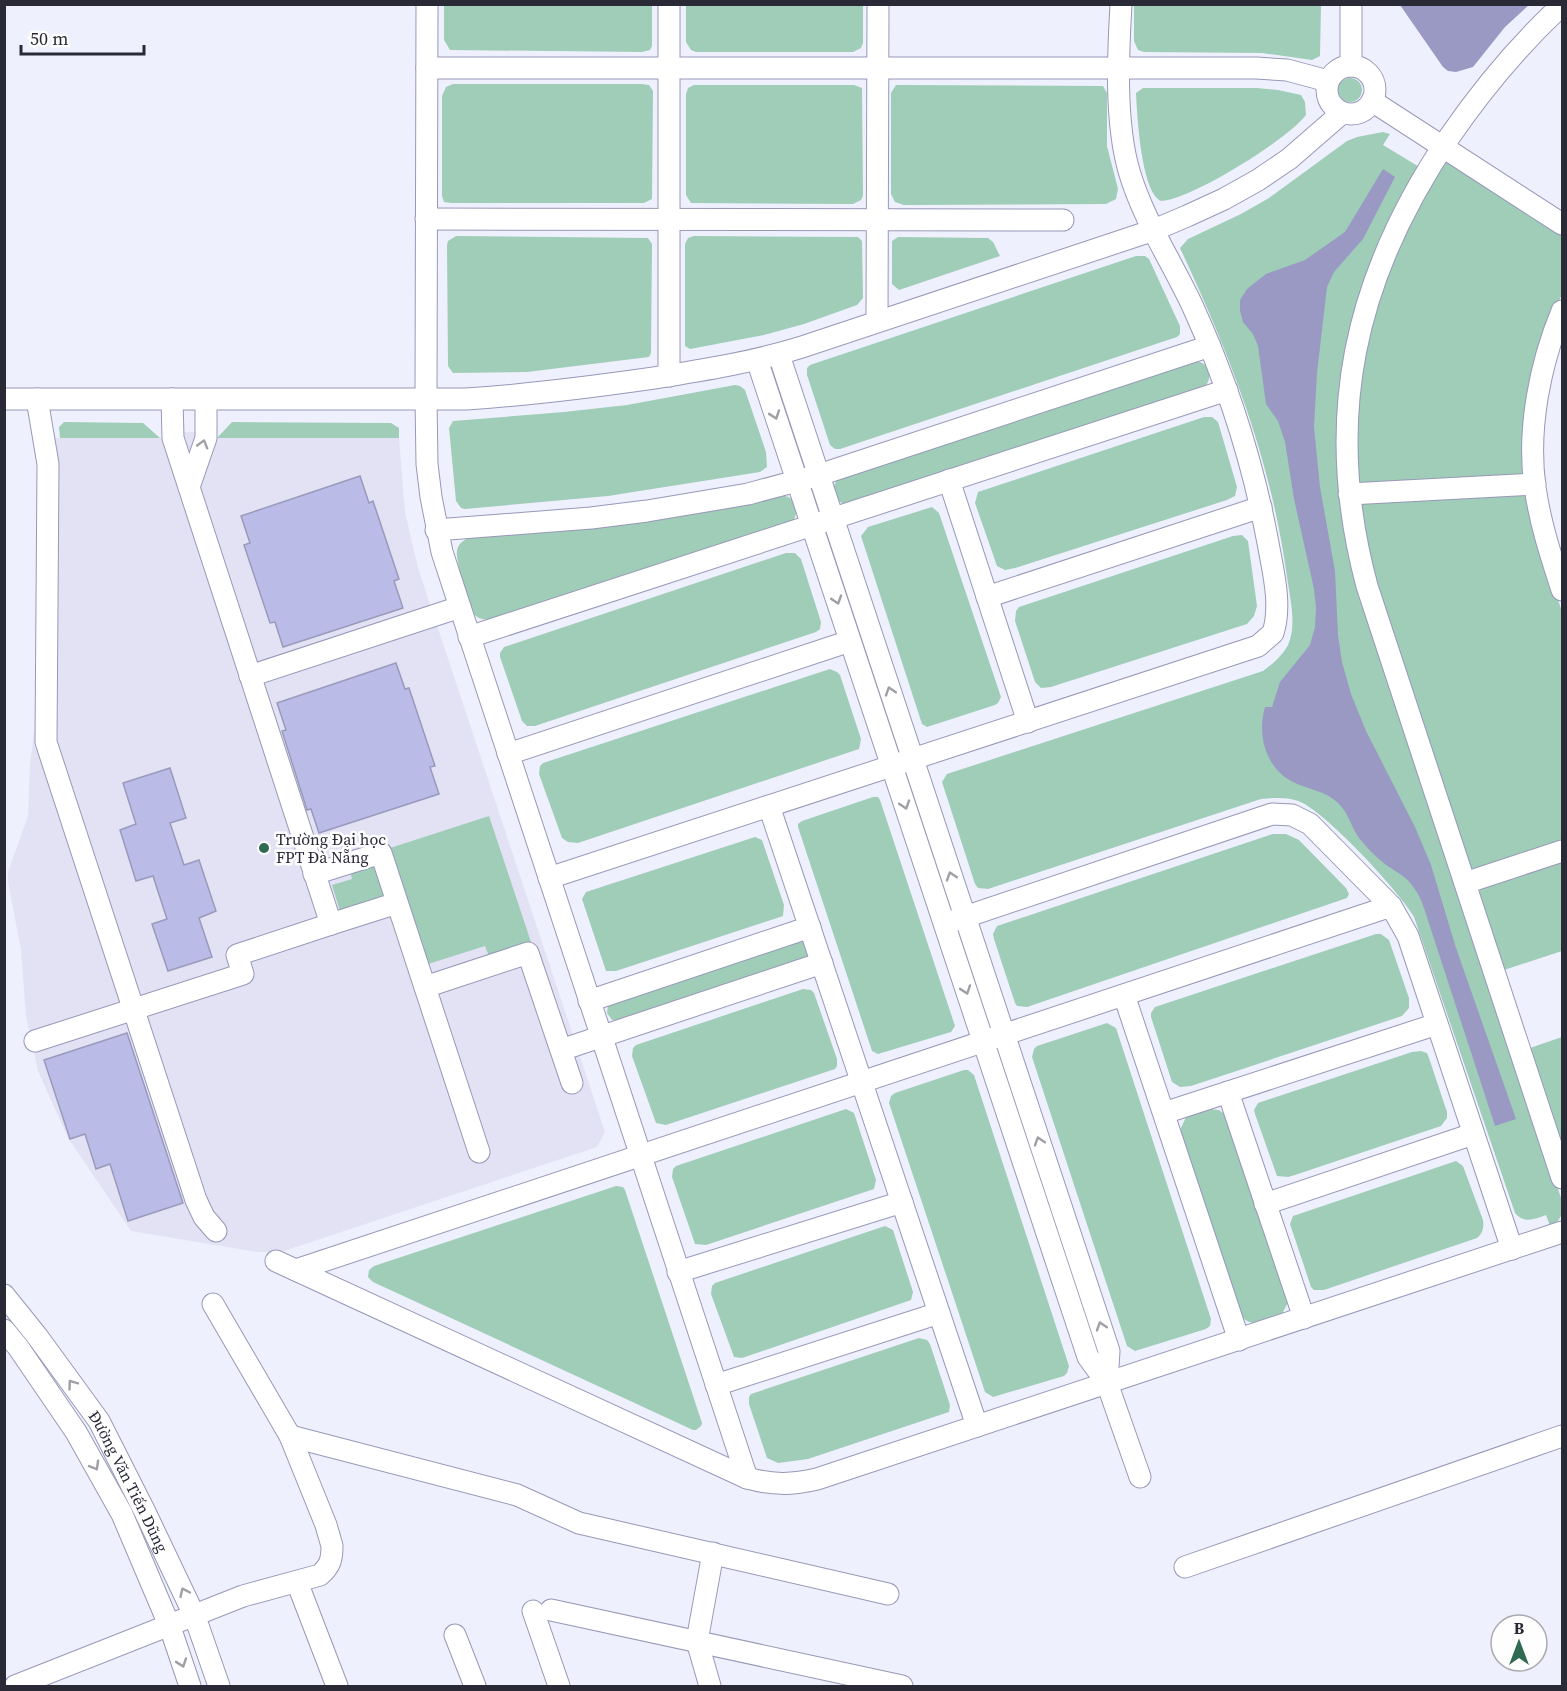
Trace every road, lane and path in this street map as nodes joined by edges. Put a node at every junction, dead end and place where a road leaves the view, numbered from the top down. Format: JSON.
{"nodes":[{"id":1,"x":427,"y":4,"type":"edge"},
{"id":2,"x":669,"y":4,"type":"edge"},
{"id":3,"x":878,"y":4,"type":"edge"},
{"id":4,"x":1120,"y":4,"type":"edge"},
{"id":5,"x":1351,"y":4,"type":"edge"},
{"id":6,"x":1563,"y":5,"type":"edge"},
{"id":7,"x":1351,"y":66,"type":"junction"},
{"id":8,"x":427,"y":68,"type":"junction"},
{"id":9,"x":669,"y":68,"type":"junction"},
{"id":10,"x":878,"y":68,"type":"junction"},
{"id":11,"x":1119,"y":68,"type":"junction"},
{"id":12,"x":1328,"y":81,"type":"junction"},
{"id":13,"x":1372,"y":101,"type":"junction"},
{"id":14,"x":1342,"y":113,"type":"junction"},
{"id":15,"x":1443,"y":147,"type":"junction"},
{"id":16,"x":426,"y":219,"type":"junction"},
{"id":17,"x":669,"y":220,"type":"junction"},
{"id":18,"x":878,"y":220,"type":"junction"},
{"id":19,"x":1063,"y":220,"type":"dead end"},
{"id":20,"x":1563,"y":224,"type":"edge"},
{"id":21,"x":1154,"y":230,"type":"junction"},
{"id":22,"x":1563,"y":311,"type":"edge"},
{"id":23,"x":878,"y":321,"type":"junction"},
{"id":24,"x":1210,"y":346,"type":"junction"},
{"id":25,"x":779,"y":355,"type":"junction"},
{"id":26,"x":757,"y":360,"type":"junction"},
{"id":27,"x":669,"y":376,"type":"junction"},
{"id":28,"x":1227,"y":390,"type":"junction"},
{"id":29,"x":4,"y":399,"type":"edge"},
{"id":30,"x":37,"y":399,"type":"junction"},
{"id":31,"x":172,"y":399,"type":"junction"},
{"id":32,"x":206,"y":400,"type":"junction"},
{"id":33,"x":426,"y":400,"type":"junction"},
{"id":34,"x":819,"y":475,"type":"junction"},
{"id":35,"x":949,"y":480,"type":"junction"},
{"id":36,"x":797,"y":481,"type":"junction"},
{"id":37,"x":1535,"y":484,"type":"junction"},
{"id":38,"x":189,"y":487,"type":"junction"},
{"id":39,"x":1349,"y":494,"type":"junction"},
{"id":40,"x":1261,"y":507,"type":"junction"},
{"id":41,"x":833,"y":518,"type":"junction"},
{"id":42,"x":812,"y":525,"type":"junction"},
{"id":43,"x":436,"y":530,"type":"junction"},
{"id":44,"x":1563,"y":590,"type":"edge"},
{"id":45,"x":987,"y":597,"type":"junction"},
{"id":46,"x":460,"y":608,"type":"junction"},
{"id":47,"x":469,"y":637,"type":"junction"},
{"id":48,"x":850,"y":640,"type":"junction"},
{"id":49,"x":250,"y":676,"type":"junction"},
{"id":50,"x":1028,"y":722,"type":"junction"},
{"id":51,"x":508,"y":754,"type":"junction"},
{"id":52,"x":913,"y":759,"type":"junction"},
{"id":53,"x":892,"y":766,"type":"junction"},
{"id":54,"x":769,"y":806,"type":"junction"},
{"id":55,"x":1563,"y":850,"type":"edge"},
{"id":56,"x":314,"y":874,"type":"junction"},
{"id":57,"x":549,"y":879,"type":"junction"},
{"id":58,"x":1465,"y":883,"type":"junction"},
{"id":59,"x":397,"y":903,"type":"junction"},
{"id":60,"x":1391,"y":906,"type":"junction"},
{"id":61,"x":965,"y":917,"type":"junction"},
{"id":62,"x":331,"y":924,"type":"junction"},
{"id":63,"x":944,"y":924,"type":"junction"},
{"id":64,"x":810,"y":927,"type":"junction"},
{"id":65,"x":822,"y":963,"type":"junction"},
{"id":66,"x":425,"y":987,"type":"junction"},
{"id":67,"x":1124,"y":995,"type":"junction"},
{"id":68,"x":589,"y":1001,"type":"junction"},
{"id":69,"x":133,"y":1009,"type":"junction"},
{"id":70,"x":1437,"y":1024,"type":"junction"},
{"id":71,"x":1004,"y":1034,"type":"junction"},
{"id":72,"x":600,"y":1036,"type":"junction"},
{"id":73,"x":35,"y":1041,"type":"dead end"},
{"id":74,"x":983,"y":1041,"type":"junction"},
{"id":75,"x":561,"y":1050,"type":"junction"},
{"id":76,"x":862,"y":1082,"type":"junction"},
{"id":77,"x":572,"y":1083,"type":"dead end"},
{"id":78,"x":1228,"y":1092,"type":"junction"},
{"id":79,"x":1164,"y":1113,"type":"junction"},
{"id":80,"x":1473,"y":1134,"type":"junction"},
{"id":81,"x":479,"y":1152,"type":"dead end"},
{"id":82,"x":640,"y":1155,"type":"junction"},
{"id":83,"x":1563,"y":1178,"type":"edge"},
{"id":84,"x":902,"y":1202,"type":"junction"},
{"id":85,"x":1265,"y":1204,"type":"junction"},
{"id":86,"x":216,"y":1231,"type":"dead end"},
{"id":87,"x":1563,"y":1232,"type":"edge"},
{"id":88,"x":1512,"y":1249,"type":"junction"},
{"id":89,"x":678,"y":1272,"type":"junction"},
{"id":90,"x":4,"y":1295,"type":"edge"},
{"id":91,"x":213,"y":1304,"type":"dead end"},
{"id":92,"x":939,"y":1313,"type":"junction"},
{"id":93,"x":1304,"y":1318,"type":"junction"},
{"id":94,"x":4,"y":1330,"type":"edge"},
{"id":95,"x":1239,"y":1340,"type":"junction"},
{"id":96,"x":1107,"y":1383,"type":"junction"},
{"id":97,"x":716,"y":1386,"type":"junction"},
{"id":98,"x":977,"y":1426,"type":"junction"},
{"id":99,"x":290,"y":1436,"type":"junction"},
{"id":100,"x":1563,"y":1436,"type":"edge"},
{"id":101,"x":325,"y":1445,"type":"junction"},
{"id":102,"x":303,"y":1467,"type":"junction"},
{"id":103,"x":1140,"y":1477,"type":"dead end"},
{"id":104,"x":747,"y":1478,"type":"junction"},
{"id":105,"x":713,"y":1553,"type":"junction"},
{"id":106,"x":1185,"y":1568,"type":"dead end"},
{"id":107,"x":297,"y":1582,"type":"junction"},
{"id":108,"x":888,"y":1594,"type":"dead end"},
{"id":109,"x":195,"y":1617,"type":"junction"},
{"id":110,"x":170,"y":1627,"type":"junction"},
{"id":111,"x":455,"y":1635,"type":"dead end"},
{"id":112,"x":697,"y":1641,"type":"junction"},
{"id":113,"x":4,"y":1673,"type":"edge"},
{"id":114,"x":13,"y":1686,"type":"edge"},
{"id":115,"x":190,"y":1686,"type":"edge"},
{"id":116,"x":219,"y":1686,"type":"edge"},
{"id":117,"x":337,"y":1686,"type":"edge"},
{"id":118,"x":474,"y":1686,"type":"edge"},
{"id":119,"x":559,"y":1686,"type":"edge"},
{"id":120,"x":710,"y":1686,"type":"edge"},
{"id":121,"x":902,"y":1686,"type":"edge"}],
"edges":[{"from":1,"to":8,"type":"street"},
{"from":2,"to":9,"type":"street"},
{"from":3,"to":10,"type":"street"},
{"from":4,"to":11,"type":"street"},
{"from":5,"to":7,"type":"street"},
{"from":6,"to":15,"type":"street"},
{"from":7,"to":12,"type":"street"},
{"from":7,"to":13,"type":"street"},
{"from":8,"to":9,"type":"street"},
{"from":8,"to":16,"type":"street"},
{"from":9,"to":10,"type":"street"},
{"from":9,"to":17,"type":"street"},
{"from":10,"to":11,"type":"street"},
{"from":10,"to":18,"type":"street"},
{"from":11,"to":12,"type":"street"},
{"from":11,"to":21,"type":"street"},
{"from":12,"to":14,"type":"street"},
{"from":13,"to":14,"type":"street"},
{"from":13,"to":15,"type":"street"},
{"from":14,"to":21,"type":"street"},
{"from":15,"to":20,"type":"street"},
{"from":15,"to":39,"type":"street"},
{"from":16,"to":17,"type":"street"},
{"from":16,"to":33,"type":"street"},
{"from":17,"to":18,"type":"street"},
{"from":17,"to":27,"type":"street"},
{"from":18,"to":19,"type":"street"},
{"from":18,"to":23,"type":"street"},
{"from":21,"to":23,"type":"street"},
{"from":21,"to":24,"type":"street"},
{"from":22,"to":37,"type":"street"},
{"from":23,"to":25,"type":"street"},
{"from":24,"to":28,"type":"street"},
{"from":24,"to":34,"type":"street"},
{"from":25,"to":26,"type":"street"},
{"from":25,"to":34,"type":"street"},
{"from":26,"to":27,"type":"street"},
{"from":26,"to":36,"type":"street","one_way":true},
{"from":27,"to":33,"type":"street"},
{"from":28,"to":35,"type":"street"},
{"from":28,"to":40,"type":"street"},
{"from":29,"to":30,"type":"street"},
{"from":30,"to":31,"type":"street"},
{"from":30,"to":69,"type":"street"},
{"from":31,"to":32,"type":"street"},
{"from":31,"to":38,"type":"street"},
{"from":32,"to":33,"type":"street"},
{"from":38,"to":32,"type":"street","one_way":true},
{"from":33,"to":43,"type":"street"},
{"from":34,"to":36,"type":"street"},
{"from":34,"to":41,"type":"street"},
{"from":35,"to":41,"type":"street"},
{"from":35,"to":45,"type":"street"},
{"from":36,"to":42,"type":"street"},
{"from":36,"to":43,"type":"street"},
{"from":37,"to":39,"type":"street"},
{"from":37,"to":44,"type":"street"},
{"from":38,"to":49,"type":"street"},
{"from":39,"to":58,"type":"street"},
{"from":40,"to":45,"type":"street"},
{"from":40,"to":50,"type":"street"},
{"from":41,"to":42,"type":"street"},
{"from":52,"to":41,"type":"street","one_way":true},
{"from":42,"to":47,"type":"street"},
{"from":42,"to":48,"type":"street","one_way":true},
{"from":43,"to":46,"type":"street"},
{"from":45,"to":50,"type":"street"},
{"from":46,"to":47,"type":"street"},
{"from":46,"to":49,"type":"street"},
{"from":47,"to":51,"type":"street"},
{"from":48,"to":51,"type":"street"},
{"from":48,"to":53,"type":"street"},
{"from":49,"to":56,"type":"street"},
{"from":50,"to":52,"type":"street"},
{"from":51,"to":57,"type":"street"},
{"from":52,"to":53,"type":"street"},
{"from":61,"to":52,"type":"street","one_way":true},
{"from":53,"to":54,"type":"street"},
{"from":53,"to":63,"type":"street","one_way":true},
{"from":54,"to":57,"type":"street"},
{"from":54,"to":64,"type":"street"},
{"from":55,"to":58,"type":"street"},
{"from":56,"to":59,"type":"street"},
{"from":56,"to":62,"type":"street"},
{"from":57,"to":68,"type":"street"},
{"from":58,"to":83,"type":"street"},
{"from":59,"to":62,"type":"street"},
{"from":59,"to":66,"type":"street"},
{"from":60,"to":61,"type":"street"},
{"from":60,"to":67,"type":"street"},
{"from":60,"to":70,"type":"street"},
{"from":61,"to":63,"type":"street"},
{"from":61,"to":71,"type":"street"},
{"from":62,"to":69,"type":"street"},
{"from":63,"to":74,"type":"street","one_way":true},
{"from":64,"to":65,"type":"street"},
{"from":64,"to":68,"type":"street"},
{"from":65,"to":72,"type":"street"},
{"from":65,"to":76,"type":"street"},
{"from":66,"to":75,"type":"street"},
{"from":66,"to":81,"type":"street"},
{"from":67,"to":71,"type":"street"},
{"from":67,"to":79,"type":"street"},
{"from":68,"to":72,"type":"street"},
{"from":69,"to":73,"type":"street"},
{"from":69,"to":86,"type":"street"},
{"from":70,"to":78,"type":"street"},
{"from":70,"to":80,"type":"street"},
{"from":71,"to":74,"type":"street"},
{"from":96,"to":71,"type":"street","one_way":true},
{"from":72,"to":75,"type":"street"},
{"from":72,"to":82,"type":"street"},
{"from":74,"to":76,"type":"street"},
{"from":74,"to":96,"type":"street"},
{"from":75,"to":77,"type":"street"},
{"from":76,"to":82,"type":"street"},
{"from":76,"to":84,"type":"street"},
{"from":78,"to":79,"type":"street"},
{"from":78,"to":85,"type":"street"},
{"from":79,"to":95,"type":"street"},
{"from":80,"to":85,"type":"street"},
{"from":80,"to":88,"type":"street"},
{"from":82,"to":89,"type":"street"},
{"from":82,"to":104,"type":"street"},
{"from":84,"to":89,"type":"street"},
{"from":84,"to":92,"type":"street"},
{"from":85,"to":93,"type":"street"},
{"from":87,"to":88,"type":"street"},
{"from":88,"to":93,"type":"street"},
{"from":89,"to":97,"type":"street"},
{"from":109,"to":90,"type":"street","name":"Đường Văn Tiến Dũng","one_way":true},
{"from":91,"to":99,"type":"street"},
{"from":92,"to":97,"type":"street"},
{"from":92,"to":98,"type":"street"},
{"from":93,"to":95,"type":"street"},
{"from":94,"to":110,"type":"street","name":"Đường Văn Tiến Dũng","one_way":true},
{"from":95,"to":96,"type":"street"},
{"from":96,"to":98,"type":"street"},
{"from":96,"to":103,"type":"street"},
{"from":97,"to":104,"type":"street"},
{"from":98,"to":104,"type":"street"},
{"from":99,"to":101,"type":"street"},
{"from":99,"to":102,"type":"street"},
{"from":100,"to":106,"type":"street"},
{"from":101,"to":102,"type":"street"},
{"from":101,"to":105,"type":"street"},
{"from":102,"to":107,"type":"street"},
{"from":105,"to":108,"type":"street"},
{"from":105,"to":112,"type":"street"},
{"from":107,"to":109,"type":"street"},
{"from":107,"to":117,"type":"street"},
{"from":109,"to":110,"type":"street"},
{"from":109,"to":116,"type":"street","name":"Đường Văn Tiến Dũng"},
{"from":110,"to":114,"type":"street"},
{"from":110,"to":115,"type":"street","name":"Đường Văn Tiến Dũng","one_way":true},
{"from":111,"to":118,"type":"street"},
{"from":112,"to":119,"type":"street"},
{"from":112,"to":120,"type":"street"},
{"from":112,"to":121,"type":"street"},
{"from":113,"to":114,"type":"street"}]}
